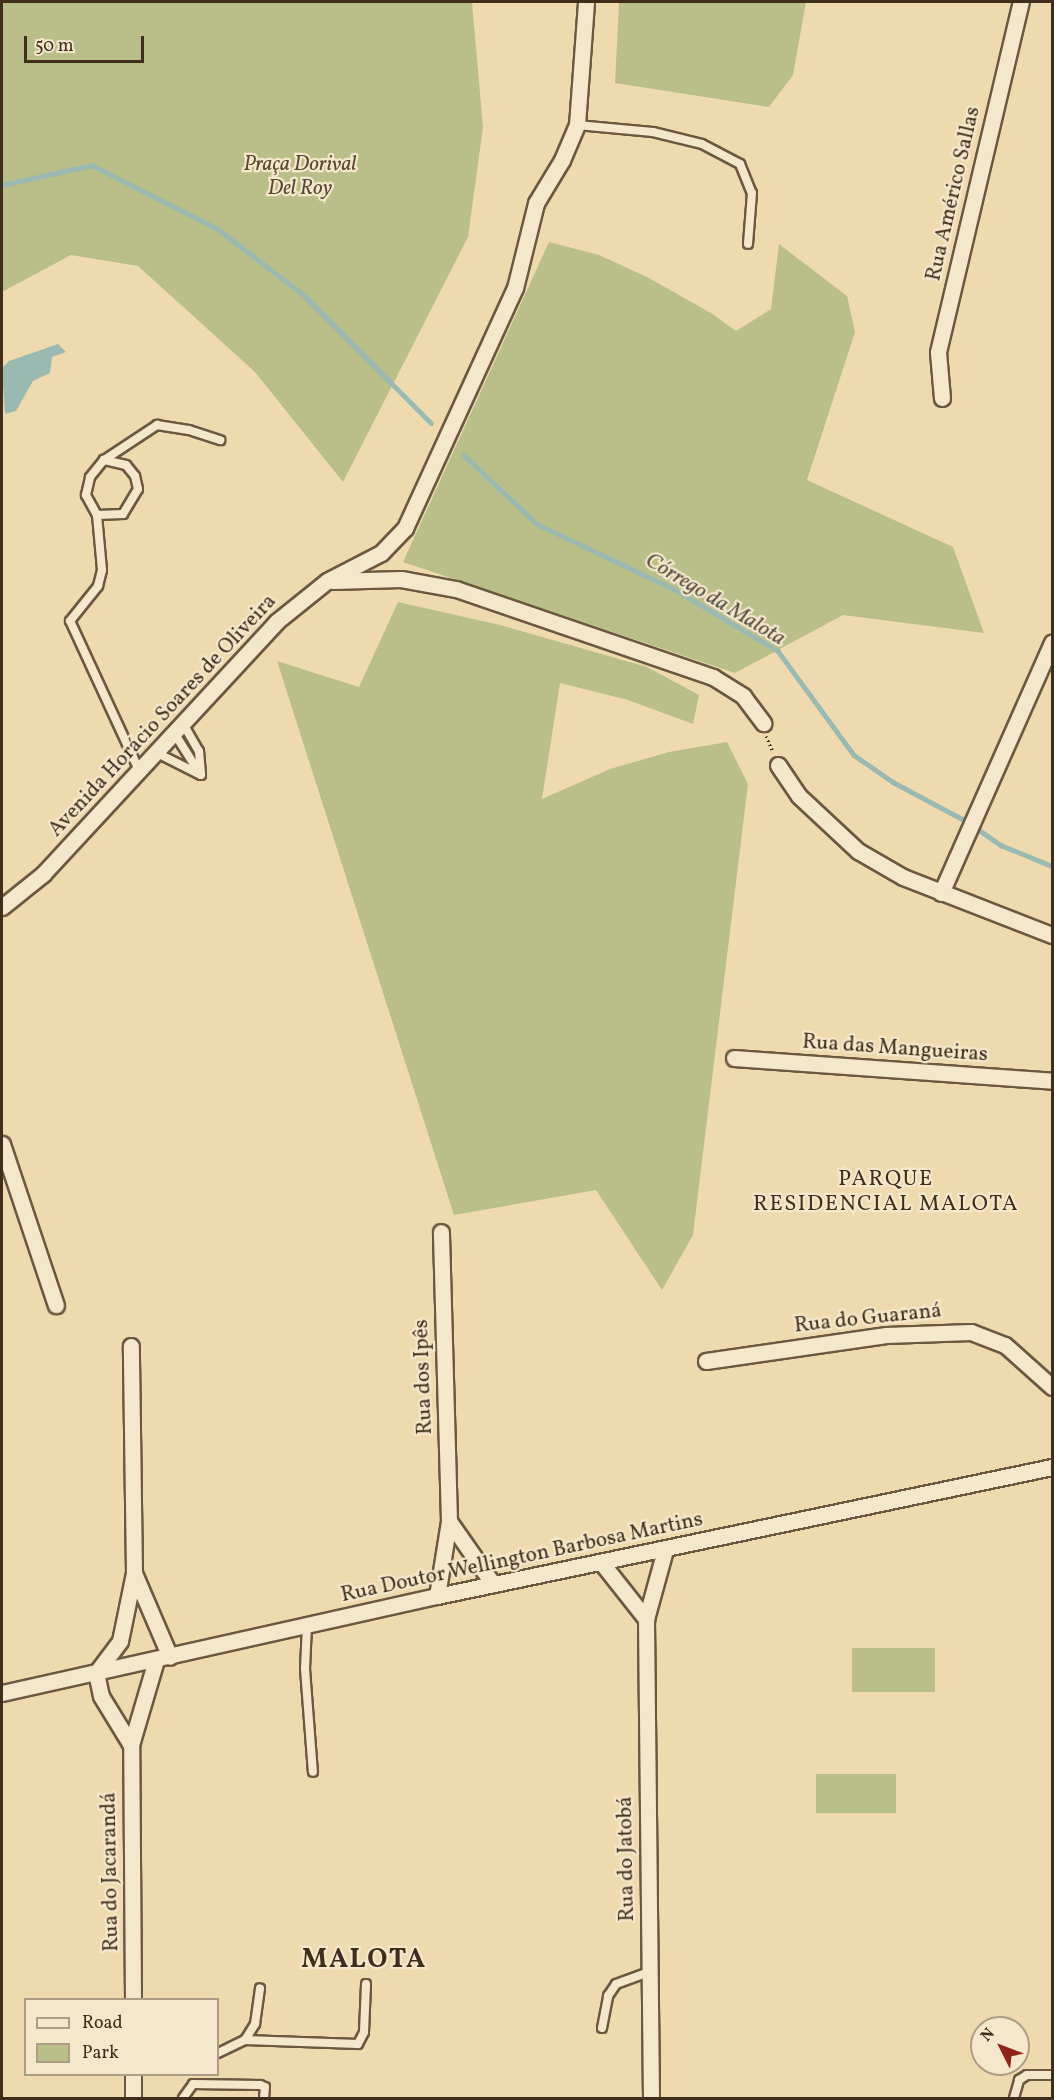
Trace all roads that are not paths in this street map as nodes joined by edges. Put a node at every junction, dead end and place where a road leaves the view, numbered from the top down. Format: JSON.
{"nodes":[{"id":1,"x":586,"y":2,"type":"edge"},
{"id":2,"x":1022,"y":2,"type":"edge"},
{"id":3,"x":577,"y":125,"type":"junction"},
{"id":4,"x":748,"y":243,"type":"dead end"},
{"id":5,"x":942,"y":398,"type":"dead end"},
{"id":6,"x":219,"y":440,"type":"dead end"},
{"id":7,"x":104,"y":460,"type":"junction"},
{"id":8,"x":97,"y":515,"type":"junction"},
{"id":9,"x":327,"y":581,"type":"junction"},
{"id":10,"x":1053,"y":643,"type":"edge"},
{"id":11,"x":763,"y":723,"type":"road end"},
{"id":12,"x":177,"y":727,"type":"junction"},
{"id":13,"x":153,"y":751,"type":"junction"},
{"id":14,"x":778,"y":765,"type":"road end"},
{"id":15,"x":138,"y":768,"type":"junction"},
{"id":16,"x":201,"y":775,"type":"junction"},
{"id":17,"x":941,"y":893,"type":"junction"},
{"id":18,"x":2,"y":907,"type":"edge"},
{"id":19,"x":1053,"y":935,"type":"edge"},
{"id":20,"x":734,"y":1058,"type":"dead end"},
{"id":21,"x":1053,"y":1081,"type":"edge"},
{"id":22,"x":2,"y":1144,"type":"edge"},
{"id":23,"x":441,"y":1232,"type":"dead end"},
{"id":24,"x":56,"y":1305,"type":"dead end"},
{"id":25,"x":131,"y":1346,"type":"dead end"},
{"id":26,"x":706,"y":1360,"type":"dead end"},
{"id":27,"x":1053,"y":1387,"type":"edge"},
{"id":28,"x":1053,"y":1467,"type":"edge"},
{"id":29,"x":449,"y":1521,"type":"junction"},
{"id":30,"x":665,"y":1550,"type":"junction"},
{"id":31,"x":601,"y":1562,"type":"junction"},
{"id":32,"x":134,"y":1573,"type":"junction"},
{"id":33,"x":493,"y":1584,"type":"junction"},
{"id":34,"x":437,"y":1596,"type":"junction"},
{"id":35,"x":645,"y":1619,"type":"junction"},
{"id":36,"x":308,"y":1625,"type":"junction"},
{"id":37,"x":163,"y":1658,"type":"junction"},
{"id":38,"x":96,"y":1673,"type":"junction"},
{"id":39,"x":2,"y":1693,"type":"edge"},
{"id":40,"x":130,"y":1744,"type":"junction"},
{"id":41,"x":313,"y":1772,"type":"dead end"},
{"id":42,"x":649,"y":1972,"type":"junction"},
{"id":43,"x":366,"y":1984,"type":"dead end"},
{"id":44,"x":260,"y":1988,"type":"dead end"},
{"id":45,"x":133,"y":1998,"type":"edge"},
{"id":46,"x":602,"y":2028,"type":"dead end"},
{"id":47,"x":246,"y":2040,"type":"junction"},
{"id":48,"x":219,"y":2053,"type":"edge"},
{"id":49,"x":1053,"y":2075,"type":"edge"},
{"id":50,"x":133,"y":2076,"type":"edge"},
{"id":51,"x":133,"y":2098,"type":"edge"},
{"id":52,"x":183,"y":2098,"type":"edge"},
{"id":53,"x":264,"y":2098,"type":"edge"},
{"id":54,"x":651,"y":2098,"type":"edge"},
{"id":55,"x":1014,"y":2098,"type":"edge"}],
"edges":[{"from":1,"to":3,"type":"street","name":"Avenida Horácio Soares de Oliveira"},
{"from":2,"to":5,"type":"street","name":"Rua Américo Sallas"},
{"from":3,"to":4,"type":"lane"},
{"from":3,"to":9,"type":"street","name":"Avenida Horácio Soares de Oliveira"},
{"from":6,"to":7,"type":"lane"},
{"from":7,"to":8,"type":"lane"},
{"from":7,"to":8,"type":"lane"},
{"from":8,"to":15,"type":"lane"},
{"from":9,"to":11,"type":"street"},
{"from":9,"to":12,"type":"street","name":"Avenida Horácio Soares de Oliveira"},
{"from":10,"to":17,"type":"street"},
{"from":12,"to":13,"type":"street","name":"Avenida Horácio Soares de Oliveira"},
{"from":12,"to":16,"type":"lane"},
{"from":12,"to":16,"type":"lane"},
{"from":13,"to":15,"type":"street","name":"Avenida Horácio Soares de Oliveira"},
{"from":13,"to":16,"type":"lane"},
{"from":14,"to":17,"type":"street"},
{"from":15,"to":18,"type":"street","name":"Avenida Horácio Soares de Oliveira"},
{"from":17,"to":19,"type":"street"},
{"from":20,"to":21,"type":"street","name":"Rua das Mangueiras"},
{"from":22,"to":24,"type":"street"},
{"from":23,"to":29,"type":"street","name":"Rua dos Ipês"},
{"from":25,"to":32,"type":"street"},
{"from":26,"to":27,"type":"street","name":"Rua do Guaraná"},
{"from":28,"to":30,"type":"street","name":"Rua Doutor Wellington Barbosa Martins"},
{"from":29,"to":33,"type":"street"},
{"from":29,"to":34,"type":"street","name":"Rua dos Ipês"},
{"from":30,"to":31,"type":"street","name":"Rua Doutor Wellington Barbosa Martins"},
{"from":30,"to":35,"type":"street","name":"Rua do Jatobá"},
{"from":31,"to":33,"type":"street","name":"Rua Doutor Wellington Barbosa Martins"},
{"from":31,"to":35,"type":"street"},
{"from":32,"to":37,"type":"street"},
{"from":32,"to":38,"type":"street"},
{"from":33,"to":34,"type":"street","name":"Rua Doutor Wellington Barbosa Martins"},
{"from":34,"to":36,"type":"street","name":"Rua Doutor Wellington Barbosa Martins"},
{"from":35,"to":42,"type":"street","name":"Rua do Jatobá"},
{"from":36,"to":37,"type":"street","name":"Rua Doutor Wellington Barbosa Martins"},
{"from":36,"to":41,"type":"lane"},
{"from":37,"to":38,"type":"street","name":"Rua Doutor Wellington Barbosa Martins"},
{"from":37,"to":40,"type":"street","name":"Rua do Jacarandá"},
{"from":38,"to":39,"type":"street","name":"Rua Doutor Wellington Barbosa Martins"},
{"from":38,"to":40,"type":"street"},
{"from":40,"to":45,"type":"street","name":"Rua do Jacarandá"},
{"from":42,"to":46,"type":"lane"},
{"from":42,"to":54,"type":"street","name":"Rua do Jatobá"},
{"from":43,"to":47,"type":"lane"},
{"from":44,"to":47,"type":"lane"},
{"from":47,"to":48,"type":"lane"},
{"from":49,"to":55,"type":"lane"},
{"from":50,"to":51,"type":"street"},
{"from":52,"to":53,"type":"lane"}]}
